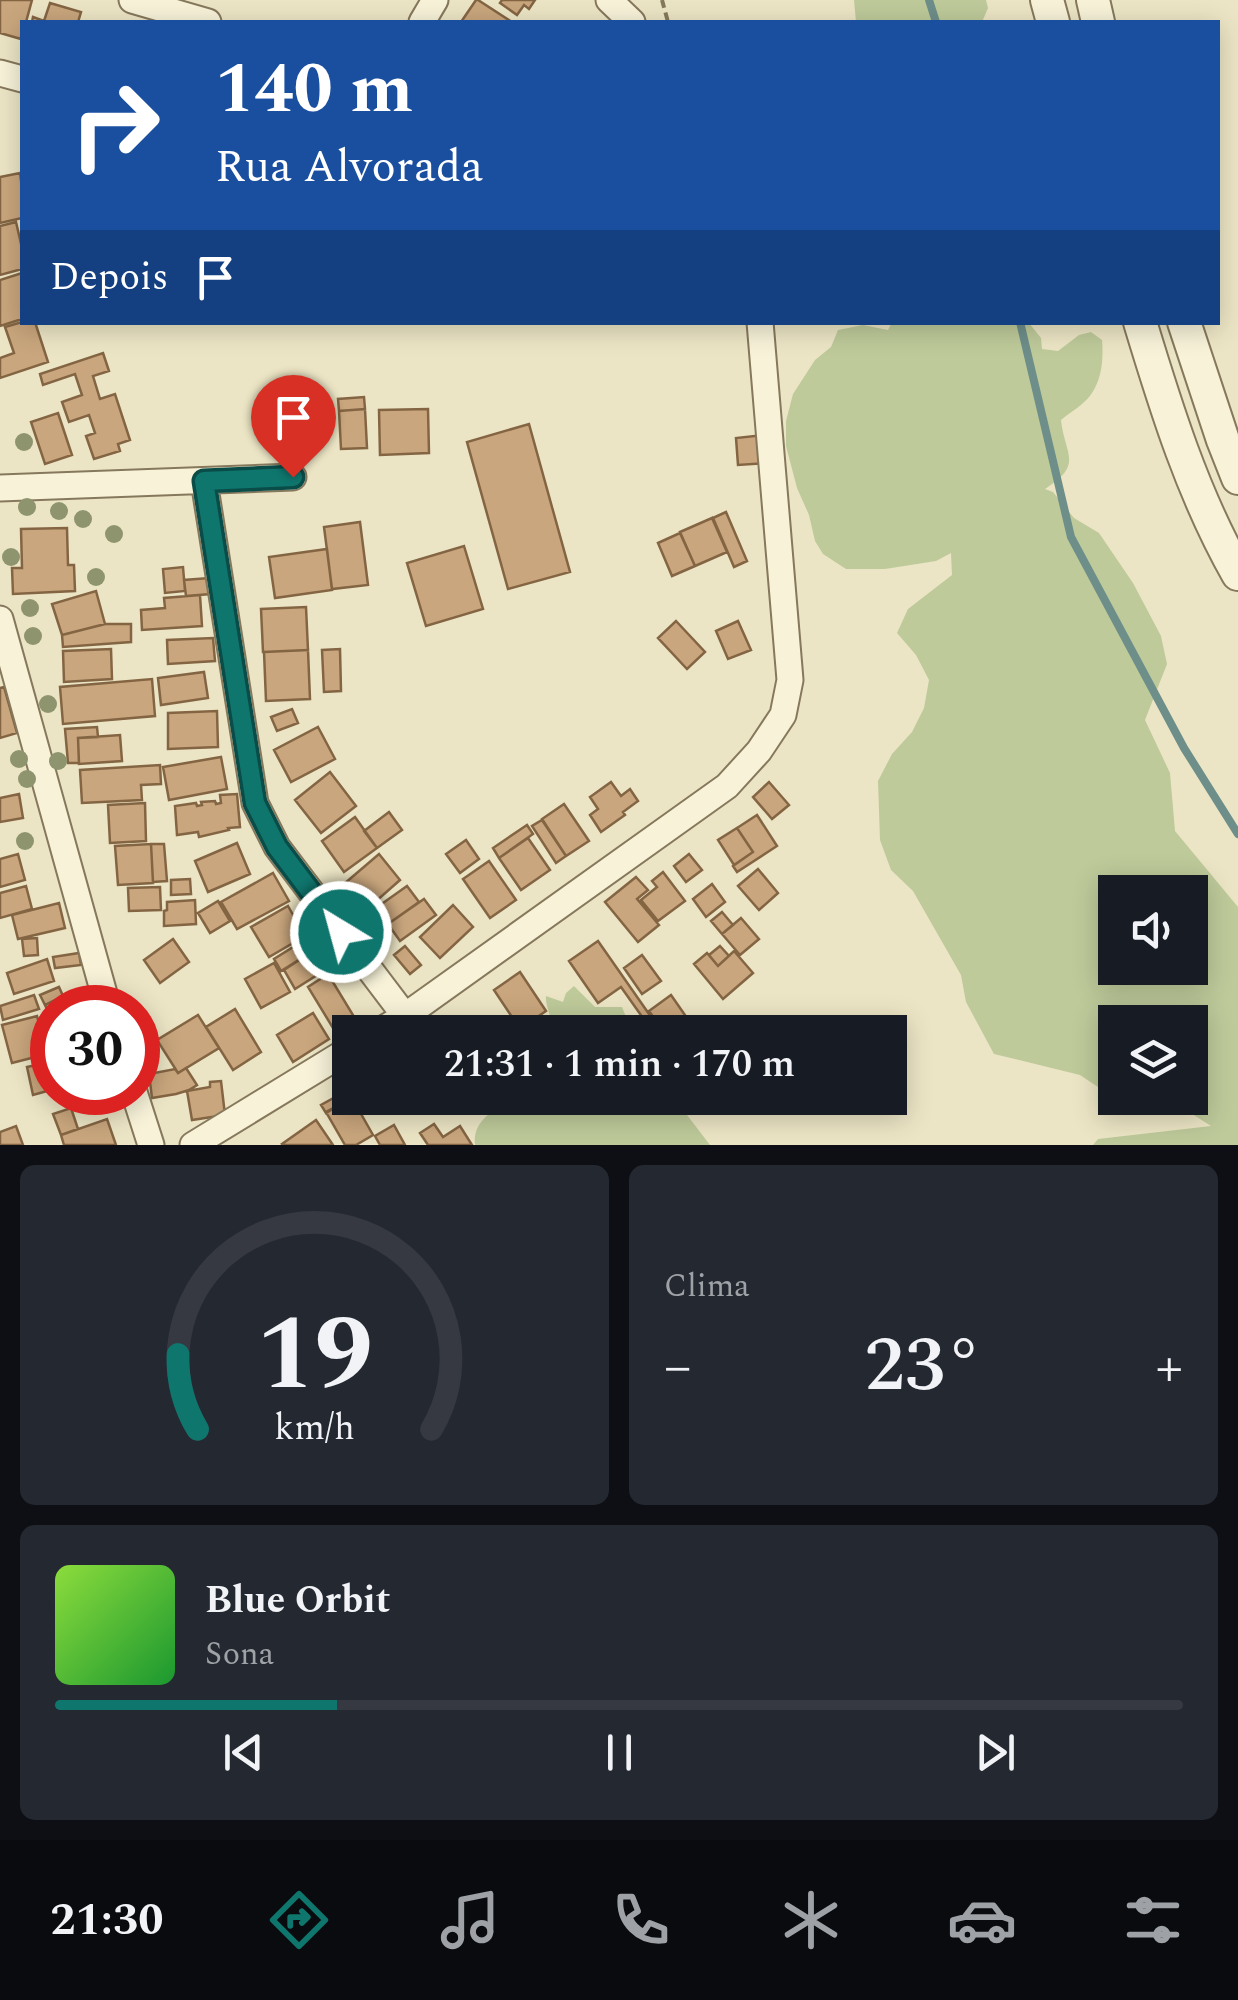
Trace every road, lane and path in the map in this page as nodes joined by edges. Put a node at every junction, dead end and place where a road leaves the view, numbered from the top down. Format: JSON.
{"nodes":[{"id":1,"x":132,"y":0,"type":"edge"},
{"id":2,"x":610,"y":0,"type":"edge"},
{"id":3,"x":201,"y":20,"type":"edge"},
{"id":4,"x":630,"y":20,"type":"edge"},
{"id":5,"x":760,"y":325,"type":"edge"},
{"id":6,"x":1141,"y":325,"type":"edge"},
{"id":7,"x":1185,"y":325,"type":"edge"},
{"id":8,"x":293,"y":477,"type":"dead end"},
{"id":9,"x":1238,"y":478,"type":"edge"},
{"id":10,"x":204,"y":481,"type":"junction"},
{"id":11,"x":0,"y":488,"type":"edge"},
{"id":12,"x":1238,"y":574,"type":"edge"},
{"id":13,"x":0,"y":619,"type":"edge"},
{"id":14,"x":102,"y":985,"type":"edge"},
{"id":15,"x":403,"y":1015,"type":"edge"},
{"id":16,"x":405,"y":1015,"type":"edge"},
{"id":17,"x":332,"y":1061,"type":"edge"},
{"id":18,"x":141,"y":1115,"type":"edge"},
{"id":19,"x":151,"y":1145,"type":"edge"},
{"id":20,"x":192,"y":1145,"type":"edge"}],
"edges":[{"from":1,"to":3,"type":"street"},
{"from":2,"to":4,"type":"street"},
{"from":5,"to":16,"type":"street"},
{"from":6,"to":12,"type":"street"},
{"from":7,"to":9,"type":"street"},
{"from":8,"to":10,"type":"street"},
{"from":10,"to":11,"type":"street"},
{"from":10,"to":15,"type":"street"},
{"from":13,"to":14,"type":"street"},
{"from":17,"to":20,"type":"street"},
{"from":18,"to":19,"type":"street"}]}
